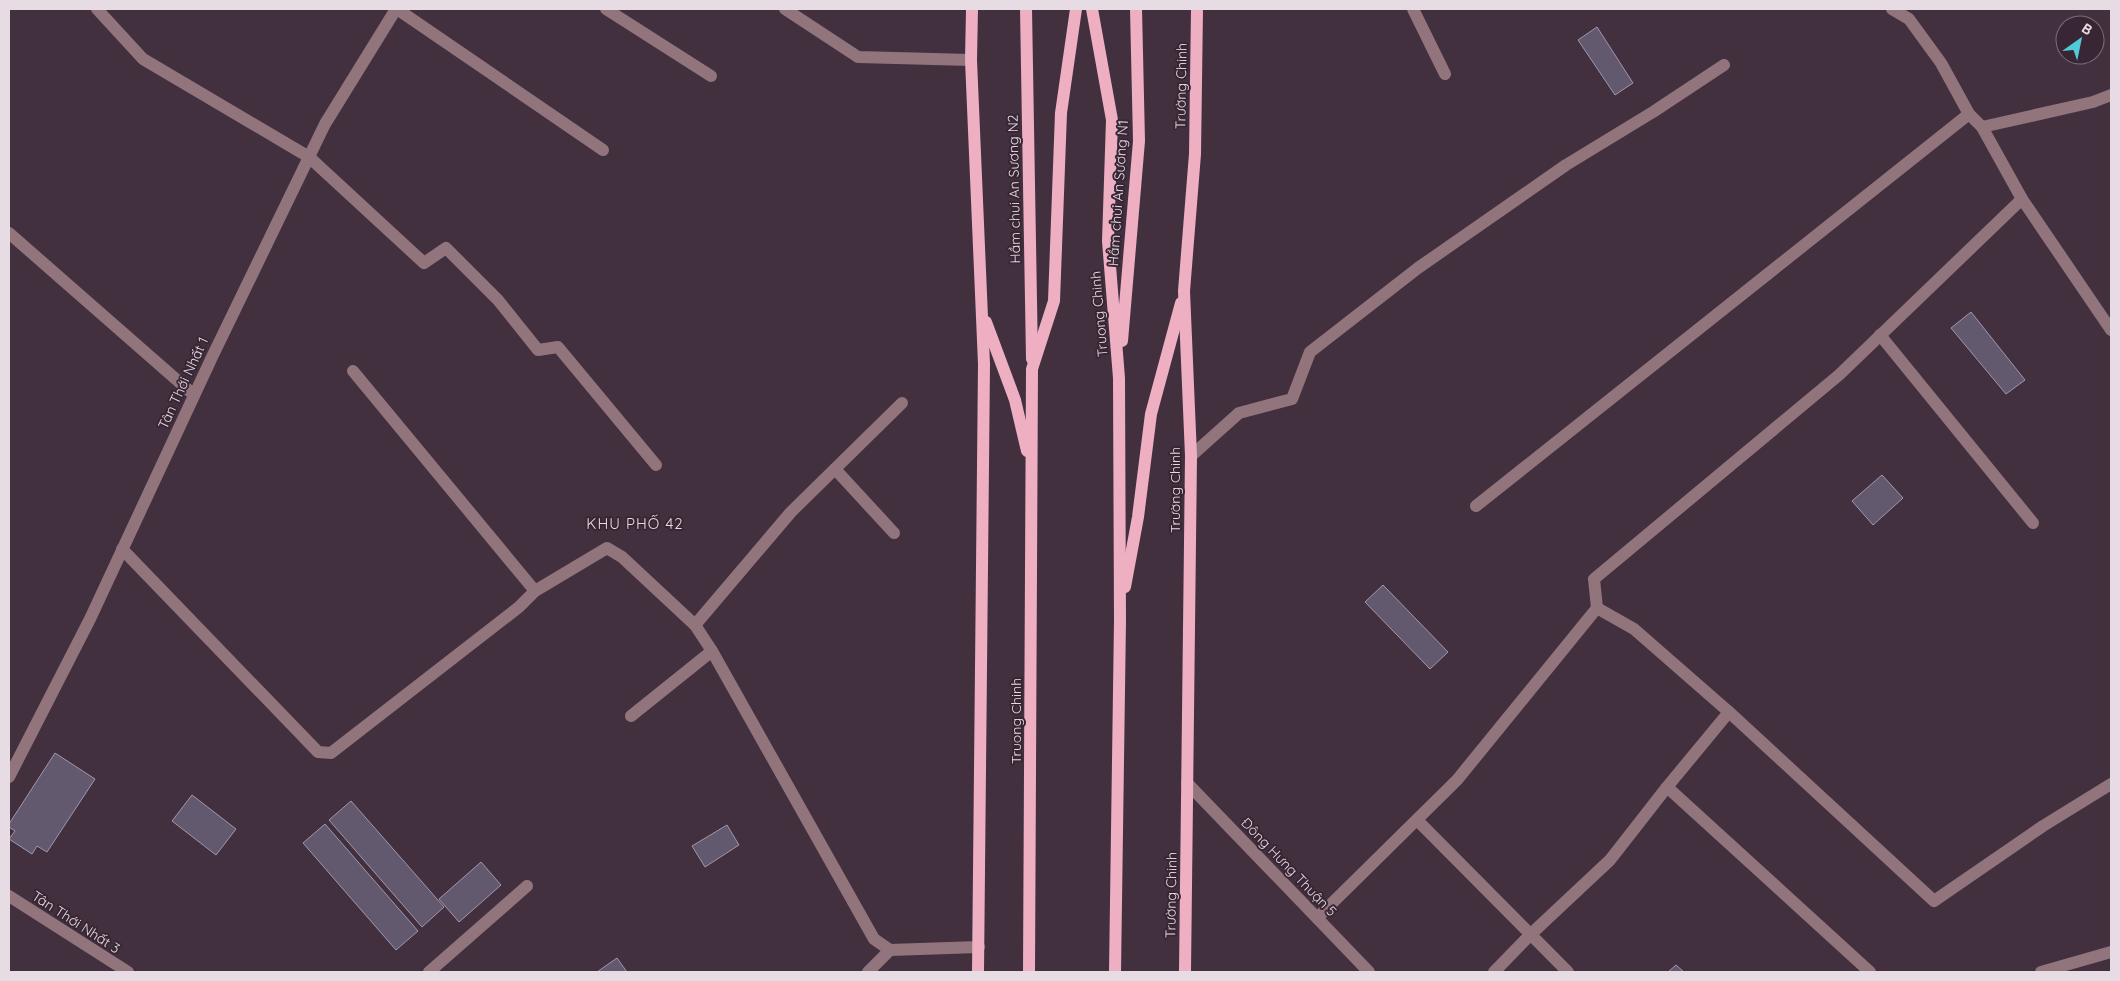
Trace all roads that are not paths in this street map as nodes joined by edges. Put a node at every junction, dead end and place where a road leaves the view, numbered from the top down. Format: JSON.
{"nodes":[{"id":1,"x":97,"y":9,"type":"edge"},
{"id":2,"x":396,"y":9,"type":"edge"},
{"id":3,"x":606,"y":9,"type":"edge"},
{"id":4,"x":785,"y":9,"type":"edge"},
{"id":5,"x":972,"y":9,"type":"edge"},
{"id":6,"x":1026,"y":9,"type":"edge"},
{"id":7,"x":1076,"y":9,"type":"edge"},
{"id":8,"x":1092,"y":9,"type":"edge"},
{"id":9,"x":1136,"y":9,"type":"edge"},
{"id":10,"x":1197,"y":9,"type":"edge"},
{"id":11,"x":1413,"y":9,"type":"edge"},
{"id":12,"x":1892,"y":9,"type":"edge"},
{"id":13,"x":971,"y":60,"type":"junction"},
{"id":14,"x":1724,"y":65,"type":"dead end"},
{"id":15,"x":1445,"y":74,"type":"dead end"},
{"id":16,"x":711,"y":76,"type":"dead end"},
{"id":17,"x":2111,"y":95,"type":"edge"},
{"id":18,"x":1969,"y":114,"type":"junction"},
{"id":19,"x":1982,"y":127,"type":"junction"},
{"id":20,"x":603,"y":150,"type":"dead end"},
{"id":21,"x":309,"y":157,"type":"junction"},
{"id":22,"x":2022,"y":199,"type":"junction"},
{"id":23,"x":9,"y":233,"type":"edge"},
{"id":24,"x":1184,"y":291,"type":"junction"},
{"id":25,"x":982,"y":311,"type":"junction"},
{"id":26,"x":2111,"y":330,"type":"edge"},
{"id":27,"x":1880,"y":335,"type":"junction"},
{"id":28,"x":1032,"y":369,"type":"junction"},
{"id":29,"x":353,"y":371,"type":"dead end"},
{"id":30,"x":1119,"y":378,"type":"junction"},
{"id":31,"x":194,"y":395,"type":"junction"},
{"id":32,"x":902,"y":403,"type":"dead end"},
{"id":33,"x":1191,"y":456,"type":"junction"},
{"id":34,"x":656,"y":465,"type":"dead end"},
{"id":35,"x":835,"y":469,"type":"junction"},
{"id":36,"x":1032,"y":470,"type":"junction"},
{"id":37,"x":1476,"y":506,"type":"dead end"},
{"id":38,"x":2033,"y":522,"type":"dead end"},
{"id":39,"x":894,"y":533,"type":"dead end"},
{"id":40,"x":122,"y":549,"type":"junction"},
{"id":41,"x":536,"y":591,"type":"junction"},
{"id":42,"x":1598,"y":608,"type":"junction"},
{"id":43,"x":1120,"y":620,"type":"junction"},
{"id":44,"x":695,"y":625,"type":"junction"},
{"id":45,"x":712,"y":650,"type":"junction"},
{"id":46,"x":1729,"y":712,"type":"junction"},
{"id":47,"x":630,"y":716,"type":"dead end"},
{"id":48,"x":9,"y":777,"type":"edge"},
{"id":49,"x":1187,"y":783,"type":"junction"},
{"id":50,"x":2111,"y":784,"type":"edge"},
{"id":51,"x":1667,"y":787,"type":"junction"},
{"id":52,"x":1417,"y":820,"type":"junction"},
{"id":53,"x":527,"y":886,"type":"dead end"},
{"id":54,"x":9,"y":896,"type":"edge"},
{"id":55,"x":1317,"y":918,"type":"junction"},
{"id":56,"x":1530,"y":934,"type":"junction"},
{"id":57,"x":979,"y":947,"type":"junction"},
{"id":58,"x":890,"y":950,"type":"junction"},
{"id":59,"x":2111,"y":952,"type":"edge"},
{"id":60,"x":128,"y":972,"type":"edge"},
{"id":61,"x":429,"y":972,"type":"edge"},
{"id":62,"x":868,"y":972,"type":"edge"},
{"id":63,"x":978,"y":972,"type":"edge"},
{"id":64,"x":1029,"y":972,"type":"edge"},
{"id":65,"x":1116,"y":972,"type":"edge"},
{"id":66,"x":1184,"y":972,"type":"edge"},
{"id":67,"x":1369,"y":972,"type":"edge"},
{"id":68,"x":1494,"y":972,"type":"edge"},
{"id":69,"x":1568,"y":972,"type":"edge"},
{"id":70,"x":1870,"y":972,"type":"edge"},
{"id":71,"x":2041,"y":972,"type":"edge"}],
"edges":[{"from":1,"to":21,"type":"street"},
{"from":2,"to":20,"type":"street"},
{"from":2,"to":21,"type":"street","name":"Tân Thới Nhất 1"},
{"from":3,"to":16,"type":"street"},
{"from":4,"to":13,"type":"street"},
{"from":5,"to":13,"type":"main road"},
{"from":6,"to":28,"type":"main road","name":"Hầm chui An Sương N2"},
{"from":7,"to":28,"type":"main road","name":"Truong Chinh"},
{"from":8,"to":30,"type":"main road","name":"Truong Chinh"},
{"from":9,"to":30,"type":"main road","name":"Hầm chui An Sương N1"},
{"from":10,"to":24,"type":"main road","name":"Trường Chinh"},
{"from":11,"to":15,"type":"street"},
{"from":12,"to":18,"type":"street"},
{"from":13,"to":25,"type":"main road"},
{"from":14,"to":33,"type":"street"},
{"from":17,"to":19,"type":"street"},
{"from":18,"to":19,"type":"street"},
{"from":18,"to":37,"type":"street"},
{"from":19,"to":22,"type":"street"},
{"from":21,"to":31,"type":"street","name":"Tân Thới Nhất 1"},
{"from":21,"to":34,"type":"street"},
{"from":22,"to":26,"type":"street"},
{"from":22,"to":27,"type":"street"},
{"from":23,"to":31,"type":"street"},
{"from":24,"to":33,"type":"main road","name":"Trường Chinh"},
{"from":24,"to":43,"type":"main road","name":"Truong Chinh"},
{"from":25,"to":36,"type":"main road","name":"Truong Chinh"},
{"from":25,"to":57,"type":"main road"},
{"from":27,"to":38,"type":"street"},
{"from":27,"to":42,"type":"street"},
{"from":28,"to":36,"type":"main road","name":"Truong Chinh"},
{"from":29,"to":41,"type":"street"},
{"from":30,"to":43,"type":"main road","name":"Truong Chinh"},
{"from":31,"to":40,"type":"street","name":"Tân Thới Nhất 1"},
{"from":32,"to":35,"type":"street"},
{"from":33,"to":49,"type":"main road","name":"Trường Chinh"},
{"from":35,"to":39,"type":"street"},
{"from":35,"to":44,"type":"street"},
{"from":36,"to":64,"type":"main road","name":"Truong Chinh"},
{"from":40,"to":41,"type":"street"},
{"from":40,"to":48,"type":"street","name":"Tân Thới Nhất 1"},
{"from":41,"to":44,"type":"street"},
{"from":42,"to":46,"type":"street"},
{"from":42,"to":52,"type":"street"},
{"from":43,"to":65,"type":"main road","name":"Truong Chinh"},
{"from":44,"to":45,"type":"street"},
{"from":45,"to":47,"type":"street"},
{"from":45,"to":58,"type":"street"},
{"from":46,"to":50,"type":"street"},
{"from":46,"to":51,"type":"street"},
{"from":49,"to":55,"type":"street","name":"Đông Hưng Thuận 5"},
{"from":49,"to":66,"type":"main road","name":"Trường Chinh"},
{"from":51,"to":56,"type":"street"},
{"from":51,"to":70,"type":"street"},
{"from":52,"to":55,"type":"street"},
{"from":52,"to":56,"type":"street"},
{"from":53,"to":61,"type":"street"},
{"from":54,"to":60,"type":"street","name":"Tân Thới Nhất 3"},
{"from":55,"to":67,"type":"street","name":"Đông Hưng Thuận 5"},
{"from":56,"to":68,"type":"street"},
{"from":56,"to":69,"type":"street"},
{"from":57,"to":58,"type":"street"},
{"from":57,"to":63,"type":"main road"},
{"from":58,"to":62,"type":"street"},
{"from":59,"to":71,"type":"street"}]}
